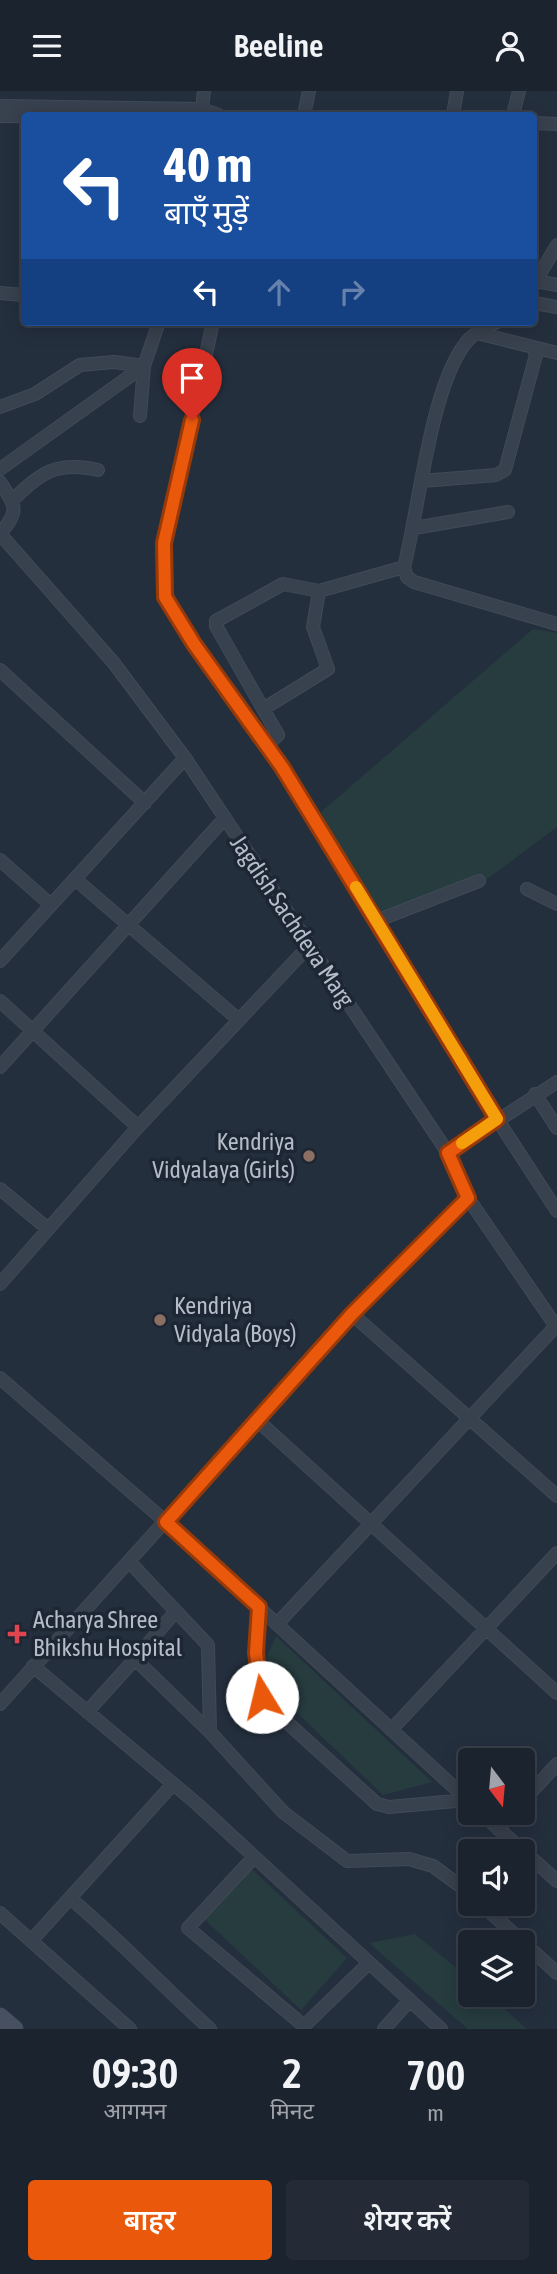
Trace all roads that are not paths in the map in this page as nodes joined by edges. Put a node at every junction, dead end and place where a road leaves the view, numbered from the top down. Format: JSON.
{"nodes":[{"id":1,"x":204,"y":91,"type":"edge"},
{"id":2,"x":309,"y":91,"type":"edge"},
{"id":3,"x":457,"y":91,"type":"edge"},
{"id":4,"x":519,"y":91,"type":"edge"},
{"id":5,"x":0,"y":106,"type":"edge"},
{"id":6,"x":202,"y":109,"type":"junction"},
{"id":7,"x":210,"y":112,"type":"edge"},
{"id":8,"x":305,"y":112,"type":"edge"},
{"id":9,"x":454,"y":112,"type":"edge"},
{"id":10,"x":514,"y":112,"type":"edge"},
{"id":11,"x":0,"y":116,"type":"edge"},
{"id":12,"x":21,"y":116,"type":"edge"},
{"id":13,"x":537,"y":123,"type":"edge"},
{"id":14,"x":557,"y":124,"type":"edge"},
{"id":15,"x":557,"y":245,"type":"edge"},
{"id":16,"x":537,"y":280,"type":"edge"},
{"id":17,"x":537,"y":283,"type":"edge"},
{"id":18,"x":557,"y":285,"type":"edge"},
{"id":19,"x":0,"y":293,"type":"edge"},
{"id":20,"x":21,"y":295,"type":"edge"},
{"id":21,"x":537,"y":304,"type":"edge"},
{"id":22,"x":557,"y":307,"type":"edge"},
{"id":23,"x":158,"y":326,"type":"edge"},
{"id":24,"x":212,"y":326,"type":"edge"},
{"id":25,"x":490,"y":326,"type":"edge"},
{"id":26,"x":477,"y":333,"type":"junction"},
{"id":27,"x":533,"y":347,"type":"junction"},
{"id":28,"x":557,"y":353,"type":"edge"},
{"id":29,"x":144,"y":366,"type":"junction"},
{"id":30,"x":0,"y":407,"type":"edge"},
{"id":31,"x":140,"y":416,"type":"dead end"},
{"id":32,"x":0,"y":469,"type":"edge"},
{"id":33,"x":97,"y":470,"type":"dead end"},
{"id":34,"x":422,"y":481,"type":"junction"},
{"id":35,"x":0,"y":482,"type":"edge"},
{"id":36,"x":12,"y":501,"type":"junction"},
{"id":37,"x":508,"y":512,"type":"dead end"},
{"id":38,"x":414,"y":528,"type":"junction"},
{"id":39,"x":0,"y":534,"type":"edge"},
{"id":40,"x":404,"y":567,"type":"junction"},
{"id":41,"x":319,"y":590,"type":"junction"},
{"id":42,"x":557,"y":624,"type":"edge"},
{"id":43,"x":0,"y":670,"type":"edge"},
{"id":44,"x":262,"y":709,"type":"junction"},
{"id":45,"x":267,"y":745,"type":"junction"},
{"id":46,"x":185,"y":758,"type":"junction"},
{"id":47,"x":145,"y":803,"type":"junction"},
{"id":48,"x":224,"y":819,"type":"junction"},
{"id":49,"x":0,"y":860,"type":"edge"},
{"id":50,"x":75,"y":879,"type":"junction"},
{"id":51,"x":479,"y":881,"type":"dead end"},
{"id":52,"x":527,"y":890,"type":"dead end"},
{"id":53,"x":557,"y":904,"type":"edge"},
{"id":54,"x":51,"y":905,"type":"junction"},
{"id":55,"x":376,"y":921,"type":"junction"},
{"id":56,"x":130,"y":926,"type":"junction"},
{"id":57,"x":309,"y":947,"type":"junction"},
{"id":58,"x":0,"y":961,"type":"edge"},
{"id":59,"x":0,"y":1001,"type":"edge"},
{"id":60,"x":239,"y":1020,"type":"junction"},
{"id":61,"x":33,"y":1031,"type":"junction"},
{"id":62,"x":0,"y":1067,"type":"edge"},
{"id":63,"x":557,"y":1081,"type":"edge"},
{"id":64,"x":535,"y":1094,"type":"junction"},
{"id":65,"x":497,"y":1119,"type":"junction"},
{"id":66,"x":138,"y":1127,"type":"junction"},
{"id":67,"x":557,"y":1128,"type":"edge"},
{"id":68,"x":448,"y":1153,"type":"junction"},
{"id":69,"x":0,"y":1189,"type":"edge"},
{"id":70,"x":468,"y":1198,"type":"junction"},
{"id":71,"x":557,"y":1211,"type":"edge"},
{"id":72,"x":48,"y":1229,"type":"junction"},
{"id":73,"x":0,"y":1283,"type":"edge"},
{"id":74,"x":352,"y":1314,"type":"junction"},
{"id":75,"x":556,"y":1327,"type":"edge"},
{"id":76,"x":0,"y":1378,"type":"edge"},
{"id":77,"x":470,"y":1418,"type":"junction"},
{"id":78,"x":257,"y":1420,"type":"junction"},
{"id":79,"x":557,"y":1496,"type":"edge"},
{"id":80,"x":166,"y":1522,"type":"junction"},
{"id":81,"x":371,"y":1524,"type":"junction"},
{"id":82,"x":557,"y":1553,"type":"edge"},
{"id":83,"x":130,"y":1561,"type":"junction"},
{"id":84,"x":259,"y":1607,"type":"junction"},
{"id":85,"x":176,"y":1611,"type":"junction"},
{"id":86,"x":277,"y":1624,"type":"junction"},
{"id":87,"x":487,"y":1628,"type":"junction"},
{"id":88,"x":135,"y":1659,"type":"junction"},
{"id":89,"x":33,"y":1666,"type":"junction"},
{"id":90,"x":557,"y":1693,"type":"edge"},
{"id":91,"x":0,"y":1704,"type":"edge"},
{"id":92,"x":88,"y":1712,"type":"junction"},
{"id":93,"x":391,"y":1730,"type":"junction"},
{"id":94,"x":210,"y":1732,"type":"junction"},
{"id":95,"x":557,"y":1764,"type":"edge"},
{"id":96,"x":173,"y":1784,"type":"junction"},
{"id":97,"x":536,"y":1787,"type":"edge"},
{"id":98,"x":458,"y":1791,"type":"edge"},
{"id":99,"x":458,"y":1802,"type":"edge"},
{"id":100,"x":494,"y":1825,"type":"edge"},
{"id":101,"x":502,"y":1825,"type":"edge"},
{"id":102,"x":498,"y":1829,"type":"junction"},
{"id":103,"x":254,"y":1857,"type":"junction"},
{"id":104,"x":557,"y":1881,"type":"edge"},
{"id":105,"x":458,"y":1884,"type":"edge"},
{"id":106,"x":70,"y":1898,"type":"junction"},
{"id":107,"x":0,"y":1913,"type":"edge"},
{"id":108,"x":494,"y":1916,"type":"edge"},
{"id":109,"x":32,"y":1941,"type":"junction"},
{"id":110,"x":369,"y":1963,"type":"junction"},
{"id":111,"x":557,"y":1973,"type":"edge"},
{"id":112,"x":410,"y":2000,"type":"junction"},
{"id":113,"x":0,"y":2017,"type":"edge"},
{"id":114,"x":14,"y":2029,"type":"edge"},
{"id":115,"x":130,"y":2029,"type":"edge"},
{"id":116,"x":210,"y":2029,"type":"edge"},
{"id":117,"x":384,"y":2029,"type":"edge"},
{"id":118,"x":442,"y":2029,"type":"edge"}],
"edges":[{"from":1,"to":6,"type":"street"},
{"from":2,"to":8,"type":"street"},
{"from":3,"to":9,"type":"street"},
{"from":4,"to":10,"type":"street"},
{"from":5,"to":6,"type":"street"},
{"from":6,"to":7,"type":"street"},
{"from":11,"to":12,"type":"street"},
{"from":13,"to":14,"type":"street"},
{"from":15,"to":16,"type":"street"},
{"from":17,"to":18,"type":"street"},
{"from":19,"to":20,"type":"street"},
{"from":21,"to":22,"type":"street"},
{"from":23,"to":29,"type":"street"},
{"from":24,"to":45,"type":"street"},
{"from":25,"to":26,"type":"street"},
{"from":26,"to":27,"type":"street"},
{"from":26,"to":34,"type":"street"},
{"from":27,"to":28,"type":"street"},
{"from":27,"to":34,"type":"street"},
{"from":29,"to":30,"type":"street"},
{"from":29,"to":31,"type":"street"},
{"from":29,"to":32,"type":"street"},
{"from":33,"to":36,"type":"street"},
{"from":34,"to":38,"type":"street"},
{"from":35,"to":36,"type":"street"},
{"from":36,"to":39,"type":"street"},
{"from":37,"to":38,"type":"street"},
{"from":38,"to":40,"type":"street"},
{"from":39,"to":46,"type":"street","name":"Jagdish Sachdeva Marg"},
{"from":40,"to":41,"type":"street"},
{"from":40,"to":42,"type":"street"},
{"from":41,"to":44,"type":"street"},
{"from":41,"to":44,"type":"street"},
{"from":43,"to":47,"type":"street"},
{"from":44,"to":45,"type":"street"},
{"from":45,"to":55,"type":"street"},
{"from":46,"to":47,"type":"street"},
{"from":46,"to":48,"type":"street","name":"Jagdish Sachdeva Marg"},
{"from":47,"to":50,"type":"street"},
{"from":48,"to":56,"type":"street"},
{"from":48,"to":57,"type":"street","name":"Jagdish Sachdeva Marg"},
{"from":49,"to":54,"type":"street"},
{"from":50,"to":54,"type":"street"},
{"from":50,"to":56,"type":"street"},
{"from":51,"to":55,"type":"street"},
{"from":52,"to":53,"type":"street"},
{"from":54,"to":58,"type":"street"},
{"from":55,"to":65,"type":"street"},
{"from":56,"to":60,"type":"street"},
{"from":56,"to":61,"type":"street"},
{"from":57,"to":60,"type":"street"},
{"from":57,"to":68,"type":"street","name":"Jagdish Sachdeva Marg"},
{"from":59,"to":61,"type":"street"},
{"from":60,"to":66,"type":"street"},
{"from":61,"to":62,"type":"street"},
{"from":61,"to":66,"type":"street"},
{"from":63,"to":64,"type":"street"},
{"from":64,"to":65,"type":"street"},
{"from":64,"to":67,"type":"street"},
{"from":65,"to":68,"type":"street"},
{"from":65,"to":71,"type":"street"},
{"from":66,"to":72,"type":"street"},
{"from":68,"to":70,"type":"street","name":"Jagdish Sachdeva Marg"},
{"from":69,"to":72,"type":"street"},
{"from":70,"to":74,"type":"street"},
{"from":70,"to":75,"type":"street","name":"Jagdish Sachdeva Marg"},
{"from":72,"to":73,"type":"street"},
{"from":74,"to":77,"type":"street"},
{"from":74,"to":78,"type":"street"},
{"from":75,"to":77,"type":"street"},
{"from":76,"to":80,"type":"street"},
{"from":77,"to":79,"type":"street"},
{"from":77,"to":81,"type":"street"},
{"from":78,"to":80,"type":"street"},
{"from":78,"to":81,"type":"street"},
{"from":80,"to":83,"type":"street"},
{"from":80,"to":84,"type":"street"},
{"from":81,"to":86,"type":"street"},
{"from":81,"to":87,"type":"street"},
{"from":82,"to":87,"type":"street"},
{"from":83,"to":85,"type":"street"},
{"from":83,"to":89,"type":"street"},
{"from":84,"to":86,"type":"street"},
{"from":84,"to":99,"type":"street"},
{"from":85,"to":88,"type":"street"},
{"from":85,"to":94,"type":"street"},
{"from":86,"to":93,"type":"street"},
{"from":87,"to":90,"type":"street"},
{"from":87,"to":93,"type":"street"},
{"from":88,"to":92,"type":"street"},
{"from":88,"to":94,"type":"street"},
{"from":89,"to":91,"type":"street"},
{"from":89,"to":92,"type":"street"},
{"from":92,"to":96,"type":"street"},
{"from":93,"to":98,"type":"street"},
{"from":94,"to":105,"type":"street"},
{"from":95,"to":97,"type":"street"},
{"from":96,"to":103,"type":"street"},
{"from":96,"to":106,"type":"street"},
{"from":100,"to":102,"type":"street"},
{"from":101,"to":102,"type":"street"},
{"from":102,"to":104,"type":"street"},
{"from":103,"to":110,"type":"street"},
{"from":103,"to":110,"type":"street"},
{"from":106,"to":109,"type":"street"},
{"from":106,"to":116,"type":"street"},
{"from":107,"to":109,"type":"street"},
{"from":108,"to":111,"type":"street"},
{"from":109,"to":115,"type":"street"},
{"from":110,"to":112,"type":"street"},
{"from":112,"to":117,"type":"street"},
{"from":112,"to":118,"type":"street"},
{"from":113,"to":114,"type":"main road"}]}
